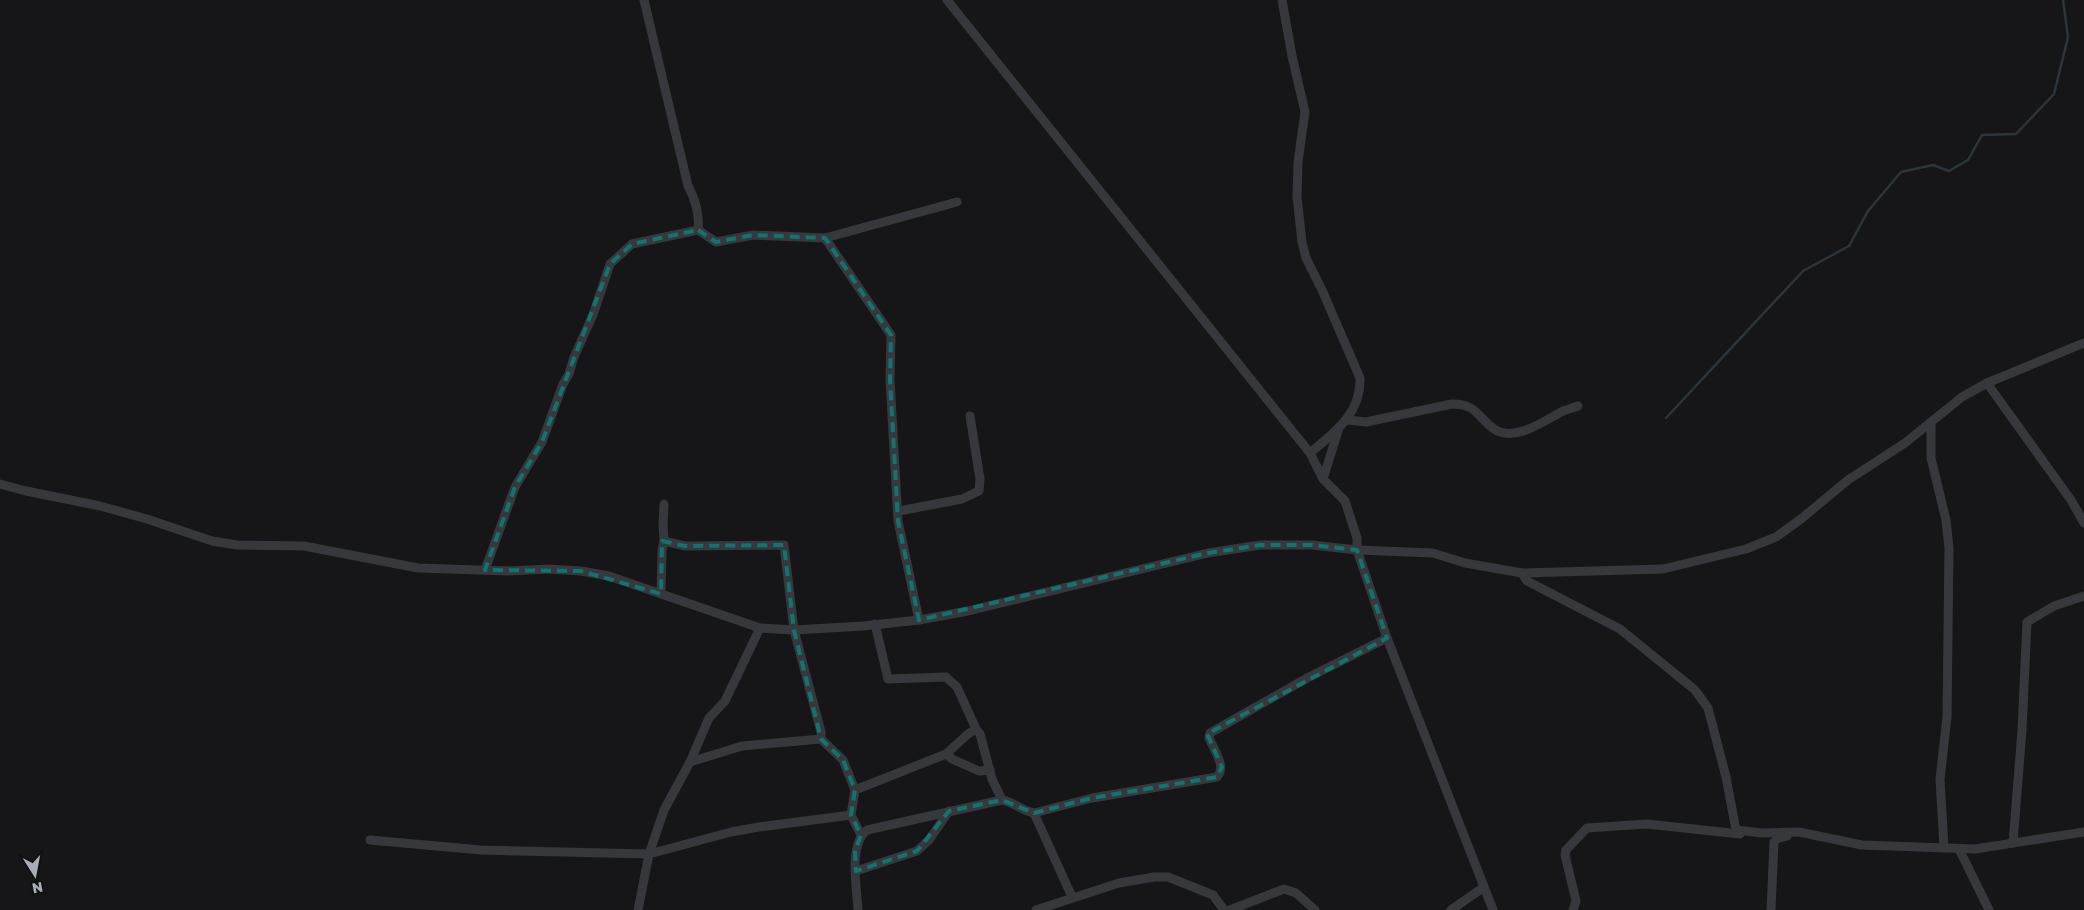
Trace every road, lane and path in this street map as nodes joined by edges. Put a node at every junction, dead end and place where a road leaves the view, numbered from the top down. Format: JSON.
{"nodes":[{"id":1,"x":644,"y":0,"type":"edge"},
{"id":2,"x":947,"y":0,"type":"edge"},
{"id":3,"x":1282,"y":0,"type":"edge"},
{"id":4,"x":956,"y":202,"type":"dead end"},
{"id":5,"x":698,"y":230,"type":"junction"},
{"id":6,"x":825,"y":238,"type":"junction"},
{"id":7,"x":2084,"y":343,"type":"edge"},
{"id":8,"x":1987,"y":383,"type":"junction"},
{"id":9,"x":1578,"y":406,"type":"dead end"},
{"id":10,"x":970,"y":416,"type":"dead end"},
{"id":11,"x":1348,"y":420,"type":"junction"},
{"id":12,"x":1931,"y":422,"type":"junction"},
{"id":13,"x":1340,"y":428,"type":"junction"},
{"id":14,"x":1310,"y":454,"type":"junction"},
{"id":15,"x":1323,"y":479,"type":"junction"},
{"id":16,"x":0,"y":484,"type":"edge"},
{"id":17,"x":664,"y":504,"type":"dead end"},
{"id":18,"x":899,"y":511,"type":"junction"},
{"id":19,"x":2084,"y":523,"type":"edge"},
{"id":20,"x":664,"y":542,"type":"junction"},
{"id":21,"x":1356,"y":550,"type":"junction"},
{"id":22,"x":486,"y":570,"type":"junction"},
{"id":23,"x":1522,"y":573,"type":"junction"},
{"id":24,"x":661,"y":594,"type":"junction"},
{"id":25,"x":2084,"y":596,"type":"edge"},
{"id":26,"x":919,"y":620,"type":"junction"},
{"id":27,"x":876,"y":624,"type":"junction"},
{"id":28,"x":760,"y":628,"type":"junction"},
{"id":29,"x":794,"y":630,"type":"junction"},
{"id":30,"x":1387,"y":638,"type":"junction"},
{"id":31,"x":976,"y":729,"type":"junction"},
{"id":32,"x":821,"y":738,"type":"junction"},
{"id":33,"x":946,"y":754,"type":"junction"},
{"id":34,"x":690,"y":762,"type":"junction"},
{"id":35,"x":990,"y":770,"type":"junction"},
{"id":36,"x":855,"y":790,"type":"junction"},
{"id":37,"x":1002,"y":800,"type":"junction"},
{"id":38,"x":949,"y":811,"type":"junction"},
{"id":39,"x":1034,"y":813,"type":"junction"},
{"id":40,"x":851,"y":815,"type":"junction"},
{"id":41,"x":1799,"y":832,"type":"junction"},
{"id":42,"x":2084,"y":832,"type":"edge"},
{"id":43,"x":861,"y":835,"type":"junction"},
{"id":44,"x":1778,"y":838,"type":"junction"},
{"id":45,"x":370,"y":840,"type":"dead end"},
{"id":46,"x":2013,"y":843,"type":"junction"},
{"id":47,"x":1944,"y":848,"type":"junction"},
{"id":48,"x":1959,"y":848,"type":"junction"},
{"id":49,"x":649,"y":854,"type":"junction"},
{"id":50,"x":856,"y":870,"type":"junction"},
{"id":51,"x":1484,"y":887,"type":"junction"},
{"id":52,"x":1072,"y":897,"type":"junction"},
{"id":53,"x":638,"y":910,"type":"edge"},
{"id":54,"x":858,"y":910,"type":"edge"},
{"id":55,"x":1036,"y":910,"type":"edge"},
{"id":56,"x":1224,"y":910,"type":"edge"},
{"id":57,"x":1230,"y":910,"type":"edge"},
{"id":58,"x":1314,"y":910,"type":"edge"},
{"id":59,"x":1451,"y":910,"type":"edge"},
{"id":60,"x":1492,"y":910,"type":"edge"},
{"id":61,"x":1573,"y":910,"type":"edge"},
{"id":62,"x":1772,"y":910,"type":"edge"},
{"id":63,"x":1989,"y":910,"type":"edge"}],
"edges":[{"from":1,"to":5,"type":"street"},
{"from":2,"to":14,"type":"street"},
{"from":3,"to":11,"type":"street"},
{"from":4,"to":6,"type":"street"},
{"from":5,"to":6,"type":"street"},
{"from":5,"to":22,"type":"street"},
{"from":6,"to":18,"type":"street"},
{"from":7,"to":8,"type":"street"},
{"from":8,"to":12,"type":"street"},
{"from":8,"to":19,"type":"street"},
{"from":9,"to":11,"type":"street"},
{"from":10,"to":18,"type":"street"},
{"from":11,"to":13,"type":"street"},
{"from":12,"to":23,"type":"street"},
{"from":12,"to":47,"type":"street"},
{"from":13,"to":14,"type":"street"},
{"from":13,"to":15,"type":"street"},
{"from":14,"to":15,"type":"street"},
{"from":15,"to":21,"type":"street"},
{"from":16,"to":22,"type":"street"},
{"from":17,"to":20,"type":"street"},
{"from":18,"to":26,"type":"street"},
{"from":20,"to":24,"type":"street"},
{"from":20,"to":29,"type":"street"},
{"from":21,"to":23,"type":"street"},
{"from":21,"to":26,"type":"street"},
{"from":21,"to":30,"type":"street"},
{"from":22,"to":24,"type":"street"},
{"from":23,"to":41,"type":"street"},
{"from":24,"to":28,"type":"street"},
{"from":25,"to":46,"type":"street"},
{"from":26,"to":27,"type":"street"},
{"from":27,"to":29,"type":"street"},
{"from":27,"to":31,"type":"street"},
{"from":28,"to":29,"type":"street"},
{"from":28,"to":34,"type":"street"},
{"from":29,"to":32,"type":"street"},
{"from":30,"to":39,"type":"street"},
{"from":30,"to":51,"type":"street"},
{"from":31,"to":33,"type":"street"},
{"from":31,"to":35,"type":"street"},
{"from":32,"to":34,"type":"street"},
{"from":32,"to":36,"type":"street"},
{"from":33,"to":35,"type":"street"},
{"from":33,"to":36,"type":"street"},
{"from":34,"to":49,"type":"street"},
{"from":35,"to":37,"type":"street"},
{"from":36,"to":40,"type":"street"},
{"from":37,"to":38,"type":"street"},
{"from":37,"to":39,"type":"street"},
{"from":38,"to":43,"type":"street"},
{"from":38,"to":50,"type":"street"},
{"from":39,"to":52,"type":"street"},
{"from":40,"to":43,"type":"street"},
{"from":40,"to":49,"type":"street"},
{"from":41,"to":44,"type":"street"},
{"from":41,"to":47,"type":"street"},
{"from":42,"to":46,"type":"street"},
{"from":43,"to":50,"type":"street"},
{"from":44,"to":61,"type":"street"},
{"from":44,"to":62,"type":"street"},
{"from":45,"to":49,"type":"street"},
{"from":46,"to":48,"type":"street"},
{"from":47,"to":48,"type":"street"},
{"from":48,"to":63,"type":"street"},
{"from":49,"to":53,"type":"street"},
{"from":50,"to":54,"type":"street"},
{"from":51,"to":59,"type":"street"},
{"from":51,"to":60,"type":"street"},
{"from":52,"to":55,"type":"street"},
{"from":52,"to":56,"type":"street"},
{"from":57,"to":58,"type":"street"}]}
